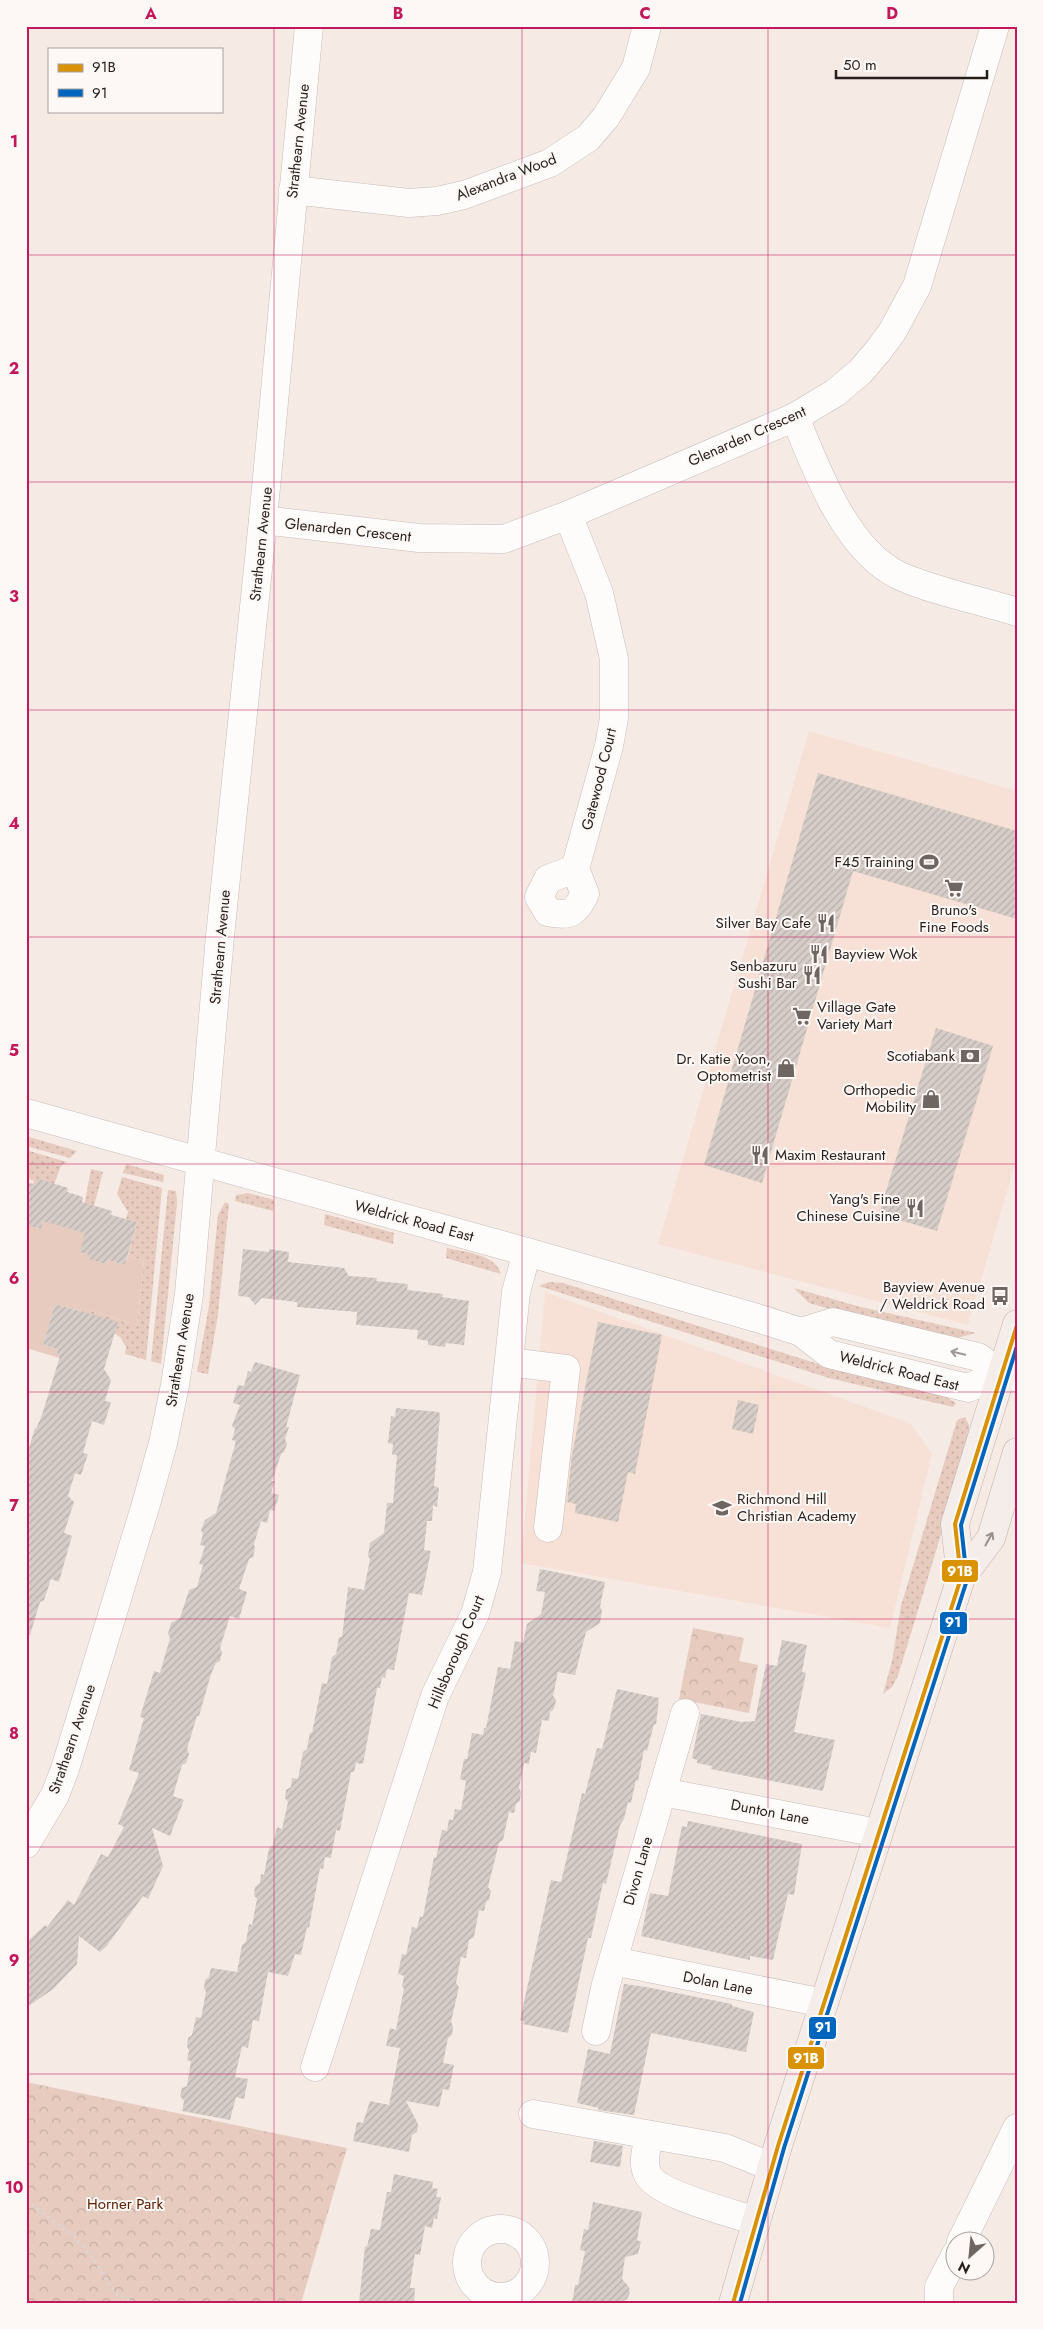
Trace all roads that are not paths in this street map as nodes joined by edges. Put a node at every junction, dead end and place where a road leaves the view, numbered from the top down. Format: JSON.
{"nodes":[{"id":1,"x":309,"y":26,"type":"edge"},
{"id":2,"x":648,"y":26,"type":"edge"},
{"id":3,"x":995,"y":26,"type":"edge"},
{"id":4,"x":293,"y":190,"type":"junction"},
{"id":5,"x":796,"y":417,"type":"junction"},
{"id":6,"x":568,"y":515,"type":"junction"},
{"id":7,"x":263,"y":520,"type":"junction"},
{"id":8,"x":1017,"y":612,"type":"edge"},
{"id":9,"x":575,"y":869,"type":"dead end"},
{"id":10,"x":26,"y":1113,"type":"edge"},
{"id":11,"x":202,"y":1163,"type":"junction"},
{"id":12,"x":527,"y":1252,"type":"junction"},
{"id":13,"x":1017,"y":1324,"type":"edge"},
{"id":14,"x":509,"y":1362,"type":"junction"},
{"id":15,"x":1009,"y":1375,"type":"edge"},
{"id":16,"x":1017,"y":1452,"type":"edge"},
{"id":17,"x":548,"y":1528,"type":"dead end"},
{"id":18,"x":960,"y":1578,"type":"junction"},
{"id":19,"x":686,"y":1713,"type":"dead end"},
{"id":20,"x":662,"y":1792,"type":"junction"},
{"id":21,"x":878,"y":1833,"type":"junction"},
{"id":22,"x":26,"y":1844,"type":"edge"},
{"id":23,"x":613,"y":1961,"type":"junction"},
{"id":24,"x":824,"y":2004,"type":"junction"},
{"id":25,"x":596,"y":2031,"type":"dead end"},
{"id":26,"x":315,"y":2067,"type":"dead end"},
{"id":27,"x":534,"y":2114,"type":"dead end"},
{"id":28,"x":1017,"y":2128,"type":"edge"},
{"id":29,"x":649,"y":2135,"type":"junction"},
{"id":30,"x":772,"y":2167,"type":"junction"},
{"id":31,"x":756,"y":2221,"type":"junction"},
{"id":32,"x":966,"y":2232,"type":"edge"},
{"id":33,"x":946,"y":2273,"type":"edge"},
{"id":34,"x":732,"y":2303,"type":"edge"},
{"id":35,"x":939,"y":2303,"type":"edge"}],
"edges":[{"from":1,"to":4,"type":"street","name":"Strathearn Avenue"},
{"from":2,"to":4,"type":"street","name":"Alexandra Wood"},
{"from":3,"to":5,"type":"street","name":"Glenarden Crescent"},
{"from":4,"to":7,"type":"street","name":"Strathearn Avenue"},
{"from":5,"to":6,"type":"street","name":"Glenarden Crescent"},
{"from":5,"to":8,"type":"street"},
{"from":6,"to":7,"type":"street","name":"Glenarden Crescent"},
{"from":6,"to":9,"type":"street","name":"Gatewood Court"},
{"from":7,"to":11,"type":"street","name":"Strathearn Avenue"},
{"from":10,"to":11,"type":"street","name":"Weldrick Road East"},
{"from":11,"to":12,"type":"street","name":"Weldrick Road East"},
{"from":11,"to":22,"type":"street","name":"Strathearn Avenue"},
{"from":12,"to":14,"type":"street","name":"Hillsborough Court"},
{"from":12,"to":15,"type":"street","name":"Weldrick Road East"},
{"from":13,"to":15,"type":"main road"},
{"from":14,"to":17,"type":"street"},
{"from":14,"to":26,"type":"street","name":"Hillsborough Court"},
{"from":15,"to":18,"type":"main road"},
{"from":18,"to":16,"type":"main road","one_way":true},
{"from":18,"to":21,"type":"main road"},
{"from":19,"to":20,"type":"street","name":"Divon Lane"},
{"from":20,"to":21,"type":"street","name":"Dunton Lane"},
{"from":20,"to":23,"type":"street","name":"Divon Lane"},
{"from":21,"to":24,"type":"main road"},
{"from":23,"to":24,"type":"street","name":"Dolan Lane"},
{"from":23,"to":25,"type":"street","name":"Divon Lane"},
{"from":24,"to":30,"type":"main road"},
{"from":27,"to":29,"type":"street"},
{"from":28,"to":32,"type":"street"},
{"from":29,"to":30,"type":"street"},
{"from":29,"to":31,"type":"street"},
{"from":30,"to":31,"type":"main road"},
{"from":31,"to":34,"type":"main road"},
{"from":33,"to":35,"type":"street"}]}
